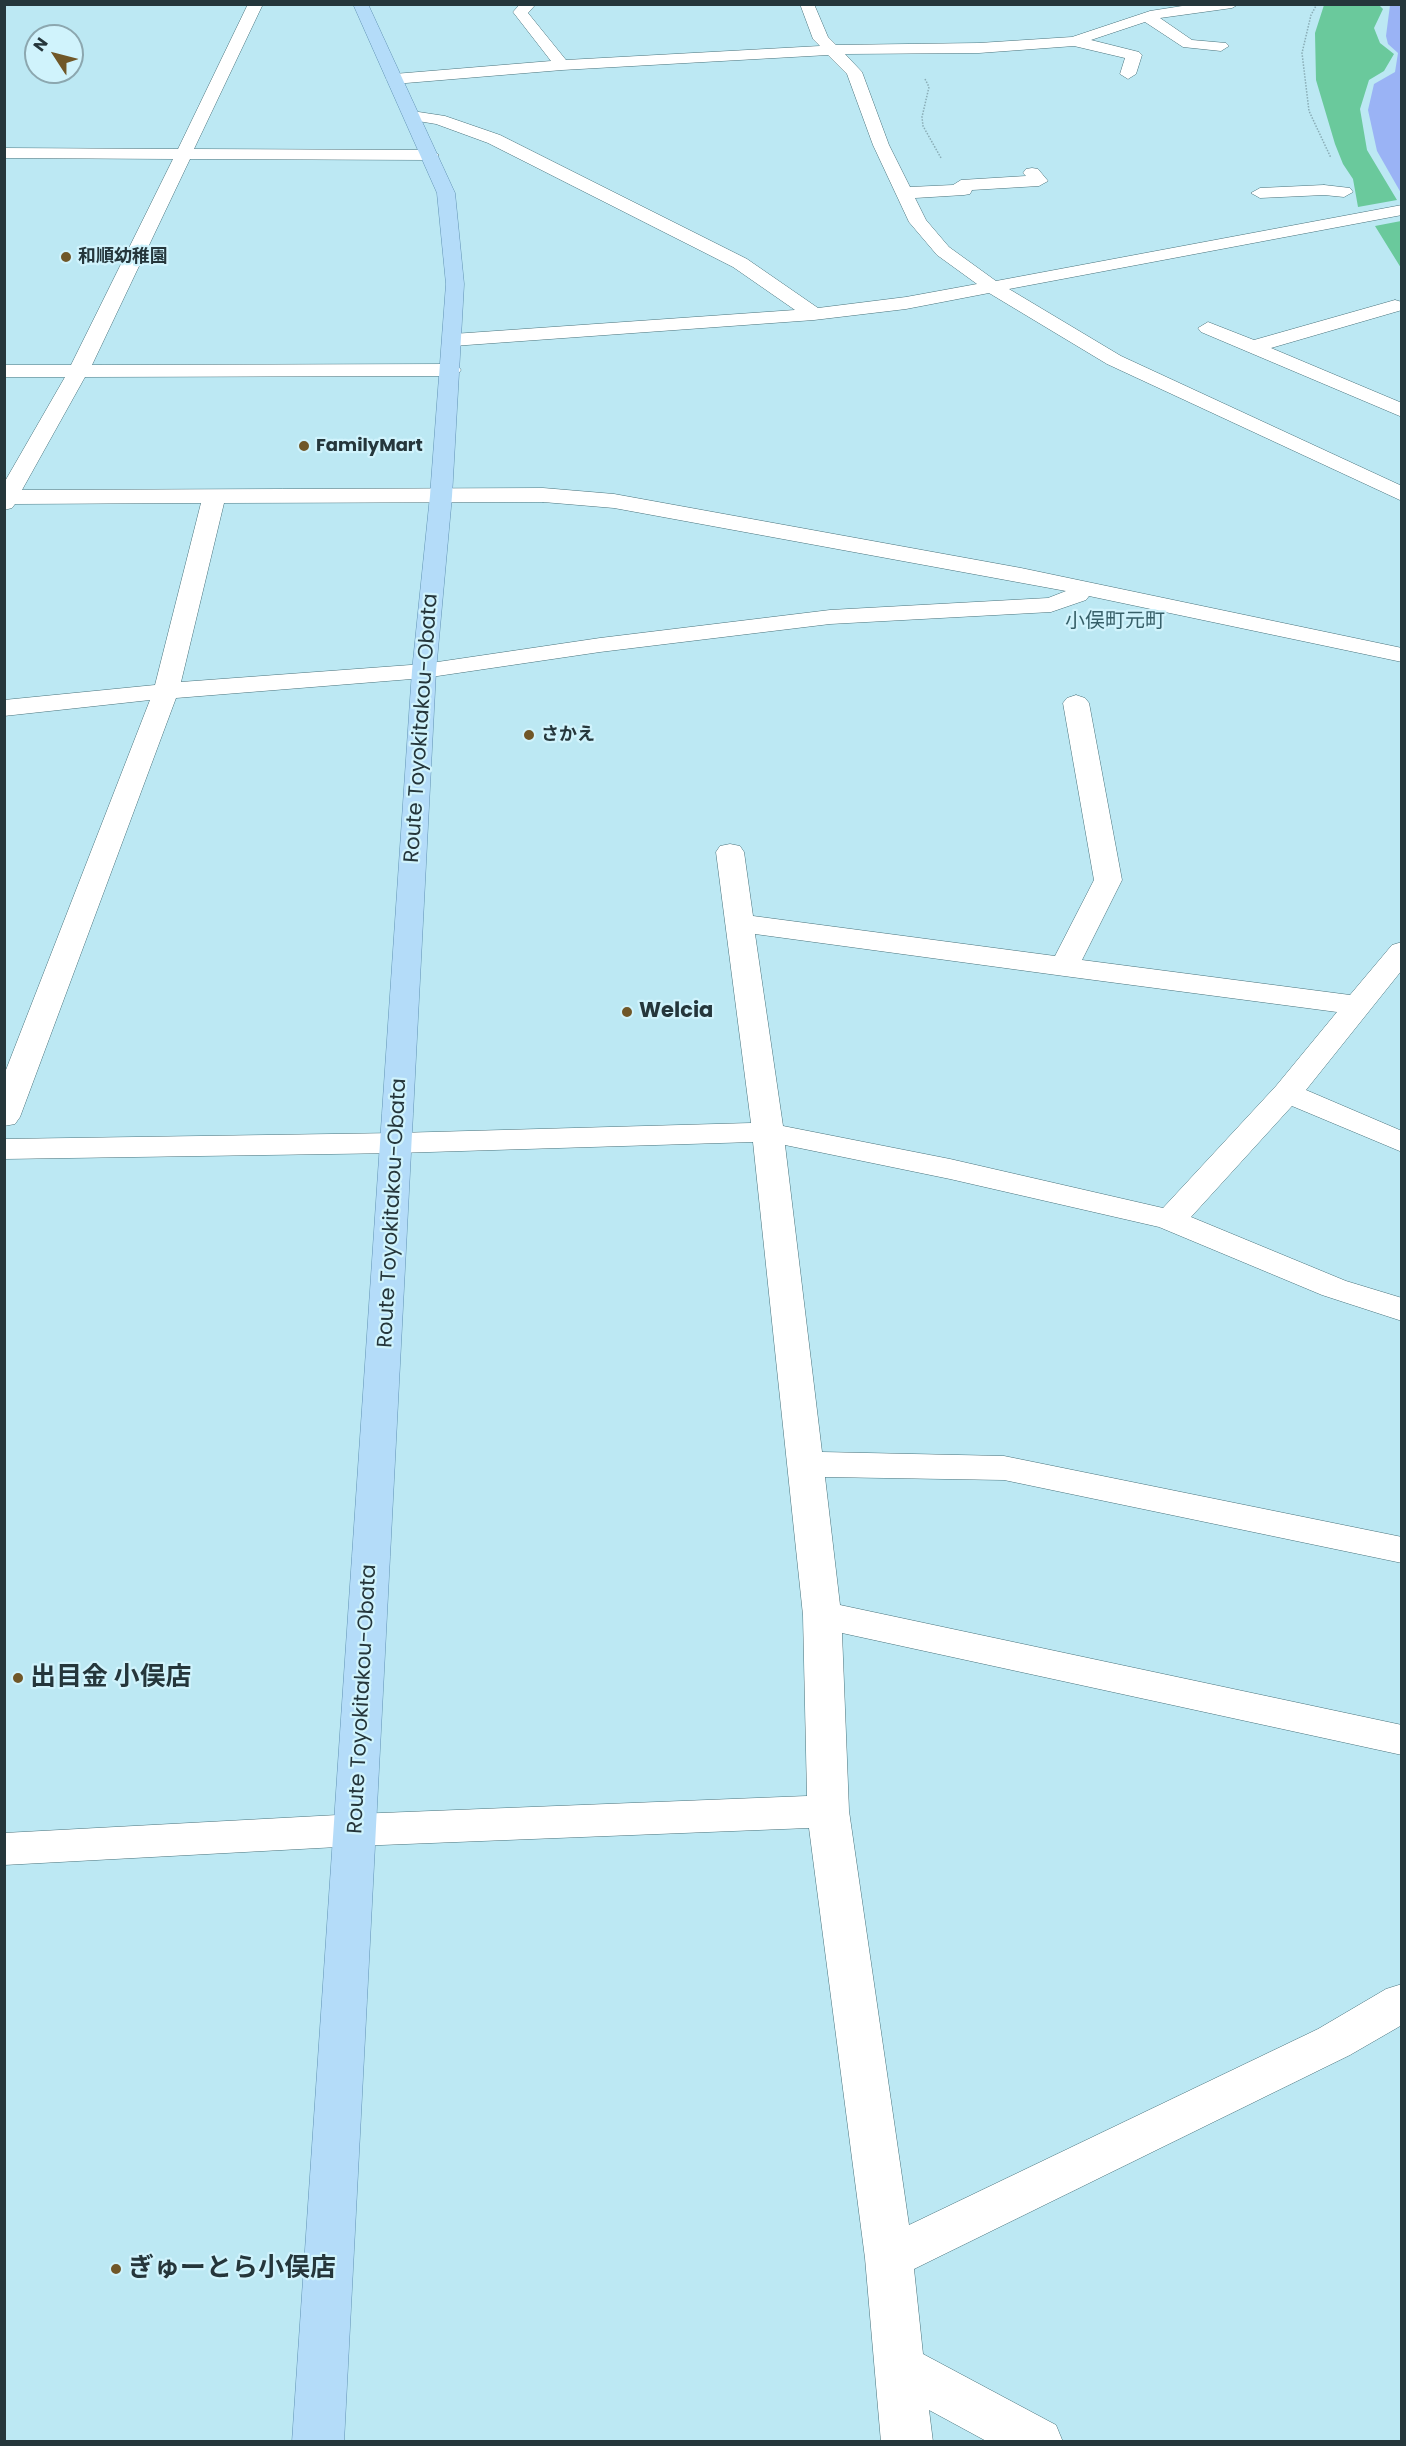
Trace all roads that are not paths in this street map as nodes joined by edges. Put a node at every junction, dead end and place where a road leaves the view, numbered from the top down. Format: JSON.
{"nodes":[{"id":1,"x":256,"y":4,"type":"edge"},
{"id":2,"x":360,"y":4,"type":"edge"},
{"id":3,"x":529,"y":4,"type":"edge"},
{"id":4,"x":807,"y":4,"type":"edge"},
{"id":5,"x":1232,"y":4,"type":"edge"},
{"id":6,"x":1147,"y":16,"type":"junction"},
{"id":7,"x":1074,"y":41,"type":"junction"},
{"id":8,"x":1221,"y":46,"type":"dead end"},
{"id":9,"x":835,"y":50,"type":"junction"},
{"id":10,"x":562,"y":65,"type":"junction"},
{"id":11,"x":1128,"y":74,"type":"dead end"},
{"id":12,"x":394,"y":79,"type":"junction"},
{"id":13,"x":412,"y":116,"type":"junction"},
{"id":14,"x":4,"y":153,"type":"edge"},
{"id":15,"x":184,"y":154,"type":"junction"},
{"id":16,"x":431,"y":155,"type":"junction"},
{"id":17,"x":1032,"y":173,"type":"dead end"},
{"id":18,"x":1344,"y":192,"type":"road end"},
{"id":19,"x":904,"y":193,"type":"junction"},
{"id":20,"x":1260,"y":193,"type":"dead end"},
{"id":21,"x":1395,"y":211,"type":"edge"},
{"id":22,"x":994,"y":288,"type":"junction"},
{"id":23,"x":1395,"y":306,"type":"dead end"},
{"id":24,"x":814,"y":314,"type":"junction"},
{"id":25,"x":1208,"y":328,"type":"dead end"},
{"id":26,"x":1252,"y":347,"type":"junction"},
{"id":27,"x":452,"y":355,"type":"junction"},
{"id":28,"x":4,"y":371,"type":"edge"},
{"id":29,"x":78,"y":372,"type":"junction"},
{"id":30,"x":1401,"y":386,"type":"edge"},
{"id":31,"x":1368,"y":396,"type":"junction"},
{"id":32,"x":1401,"y":411,"type":"edge"},
{"id":33,"x":1401,"y":495,"type":"edge"},
{"id":34,"x":441,"y":496,"type":"junction"},
{"id":35,"x":214,"y":497,"type":"junction"},
{"id":36,"x":6,"y":499,"type":"edge"},
{"id":37,"x":1083,"y":589,"type":"junction"},
{"id":38,"x":1401,"y":654,"type":"edge"},
{"id":39,"x":424,"y":671,"type":"junction"},
{"id":40,"x":166,"y":691,"type":"junction"},
{"id":41,"x":1076,"y":703,"type":"dead end"},
{"id":42,"x":4,"y":708,"type":"edge"},
{"id":43,"x":730,"y":852,"type":"dead end"},
{"id":44,"x":740,"y":923,"type":"junction"},
{"id":45,"x":1401,"y":951,"type":"edge"},
{"id":46,"x":1064,"y":967,"type":"junction"},
{"id":47,"x":1355,"y":1005,"type":"junction"},
{"id":48,"x":1287,"y":1093,"type":"junction"},
{"id":49,"x":4,"y":1118,"type":"edge"},
{"id":50,"x":768,"y":1132,"type":"junction"},
{"id":51,"x":397,"y":1143,"type":"junction"},
{"id":52,"x":1401,"y":1143,"type":"edge"},
{"id":53,"x":4,"y":1149,"type":"edge"},
{"id":54,"x":1170,"y":1221,"type":"junction"},
{"id":55,"x":1401,"y":1310,"type":"edge"},
{"id":56,"x":804,"y":1464,"type":"junction"},
{"id":57,"x":1401,"y":1550,"type":"edge"},
{"id":58,"x":822,"y":1615,"type":"junction"},
{"id":59,"x":1401,"y":1740,"type":"edge"},
{"id":60,"x":828,"y":1811,"type":"junction"},
{"id":61,"x":356,"y":1830,"type":"junction"},
{"id":62,"x":4,"y":1849,"type":"edge"},
{"id":63,"x":1401,"y":2002,"type":"edge"},
{"id":64,"x":889,"y":2258,"type":"junction"},
{"id":65,"x":899,"y":2367,"type":"junction"},
{"id":66,"x":318,"y":2442,"type":"edge"},
{"id":67,"x":907,"y":2442,"type":"edge"},
{"id":68,"x":1038,"y":2442,"type":"edge"}],
"edges":[{"from":1,"to":15,"type":"street"},
{"from":2,"to":12,"type":"main road","name":"Route Toyokitakou-Obata"},
{"from":3,"to":10,"type":"street"},
{"from":4,"to":9,"type":"street"},
{"from":5,"to":6,"type":"street"},
{"from":6,"to":7,"type":"street"},
{"from":6,"to":8,"type":"street"},
{"from":7,"to":9,"type":"street"},
{"from":7,"to":11,"type":"street"},
{"from":9,"to":10,"type":"street"},
{"from":9,"to":19,"type":"street"},
{"from":10,"to":12,"type":"street"},
{"from":12,"to":13,"type":"main road","name":"Route Toyokitakou-Obata"},
{"from":13,"to":16,"type":"main road","name":"Route Toyokitakou-Obata"},
{"from":13,"to":24,"type":"street"},
{"from":14,"to":15,"type":"street"},
{"from":15,"to":16,"type":"street"},
{"from":15,"to":29,"type":"street"},
{"from":16,"to":27,"type":"main road","name":"Route Toyokitakou-Obata"},
{"from":17,"to":19,"type":"street"},
{"from":18,"to":20,"type":"street"},
{"from":19,"to":22,"type":"street"},
{"from":21,"to":22,"type":"street"},
{"from":22,"to":24,"type":"street"},
{"from":22,"to":33,"type":"street"},
{"from":23,"to":26,"type":"street"},
{"from":24,"to":27,"type":"street"},
{"from":25,"to":26,"type":"street"},
{"from":26,"to":31,"type":"street"},
{"from":27,"to":29,"type":"street"},
{"from":27,"to":34,"type":"main road","name":"Route Toyokitakou-Obata"},
{"from":28,"to":29,"type":"street"},
{"from":29,"to":36,"type":"street"},
{"from":30,"to":31,"type":"street"},
{"from":31,"to":32,"type":"street"},
{"from":34,"to":35,"type":"street"},
{"from":34,"to":37,"type":"street"},
{"from":34,"to":39,"type":"main road","name":"Route Toyokitakou-Obata"},
{"from":35,"to":36,"type":"street"},
{"from":35,"to":40,"type":"street"},
{"from":37,"to":38,"type":"street"},
{"from":37,"to":39,"type":"street"},
{"from":39,"to":40,"type":"street"},
{"from":39,"to":51,"type":"main road","name":"Route Toyokitakou-Obata"},
{"from":40,"to":42,"type":"street"},
{"from":40,"to":49,"type":"street"},
{"from":41,"to":46,"type":"street"},
{"from":43,"to":44,"type":"street"},
{"from":44,"to":46,"type":"street"},
{"from":44,"to":50,"type":"street"},
{"from":45,"to":47,"type":"street"},
{"from":46,"to":47,"type":"street"},
{"from":47,"to":48,"type":"street"},
{"from":48,"to":52,"type":"street"},
{"from":48,"to":54,"type":"street"},
{"from":50,"to":51,"type":"street"},
{"from":50,"to":54,"type":"street"},
{"from":50,"to":56,"type":"street"},
{"from":51,"to":53,"type":"street"},
{"from":51,"to":61,"type":"main road","name":"Route Toyokitakou-Obata"},
{"from":54,"to":55,"type":"street"},
{"from":56,"to":57,"type":"street"},
{"from":56,"to":58,"type":"street"},
{"from":58,"to":59,"type":"street"},
{"from":58,"to":60,"type":"street"},
{"from":60,"to":61,"type":"street"},
{"from":60,"to":64,"type":"street"},
{"from":61,"to":62,"type":"street"},
{"from":61,"to":66,"type":"main road","name":"Route Toyokitakou-Obata"},
{"from":63,"to":64,"type":"street"},
{"from":64,"to":65,"type":"street"},
{"from":65,"to":67,"type":"street"},
{"from":65,"to":68,"type":"street"}]}
